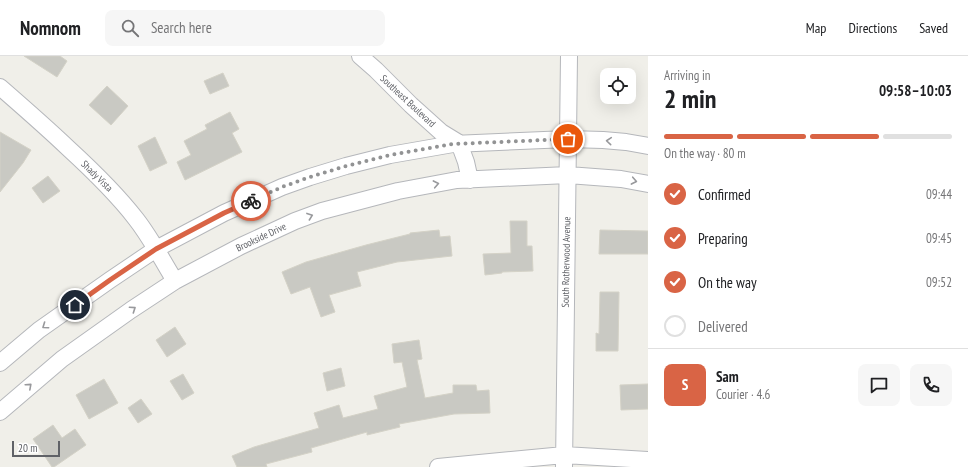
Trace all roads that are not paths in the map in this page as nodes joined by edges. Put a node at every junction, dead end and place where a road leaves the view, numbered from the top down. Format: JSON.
{"nodes":[{"id":1,"x":360,"y":56,"type":"edge"},
{"id":2,"x":569,"y":56,"type":"edge"},
{"id":3,"x":0,"y":87,"type":"edge"},
{"id":4,"x":568,"y":139,"type":"junction"},
{"id":5,"x":459,"y":143,"type":"junction"},
{"id":6,"x":648,"y":146,"type":"edge"},
{"id":7,"x":568,"y":175,"type":"junction"},
{"id":8,"x":470,"y":180,"type":"junction"},
{"id":9,"x":648,"y":184,"type":"edge"},
{"id":10,"x":156,"y":249,"type":"junction"},
{"id":11,"x":174,"y":281,"type":"junction"},
{"id":12,"x":0,"y":363,"type":"edge"},
{"id":13,"x":0,"y":412,"type":"edge"},
{"id":14,"x":648,"y":460,"type":"edge"},
{"id":15,"x":564,"y":461,"type":"edge"},
{"id":16,"x":438,"y":467,"type":"edge"}],
"edges":[{"from":1,"to":5,"type":"street","name":"Southeast Boulevard"},
{"from":2,"to":4,"type":"street","name":"South Rotherwood Avenue"},
{"from":3,"to":10,"type":"street","name":"Shady Vista"},
{"from":4,"to":5,"type":"street"},
{"from":6,"to":4,"type":"street","one_way":true},
{"from":4,"to":7,"type":"street","name":"South Rotherwood Avenue"},
{"from":5,"to":8,"type":"street"},
{"from":5,"to":10,"type":"street"},
{"from":7,"to":8,"type":"street","name":"Brookside Drive"},
{"from":7,"to":9,"type":"street","one_way":true},
{"from":7,"to":15,"type":"street","name":"South Rotherwood Avenue"},
{"from":11,"to":8,"type":"street","name":"Brookside Drive","one_way":true},
{"from":10,"to":11,"type":"street","name":"Shady Vista"},
{"from":10,"to":12,"type":"street","one_way":true},
{"from":13,"to":11,"type":"street","name":"Brookside Drive","one_way":true},
{"from":14,"to":15,"type":"street"},
{"from":15,"to":16,"type":"street"}]}
